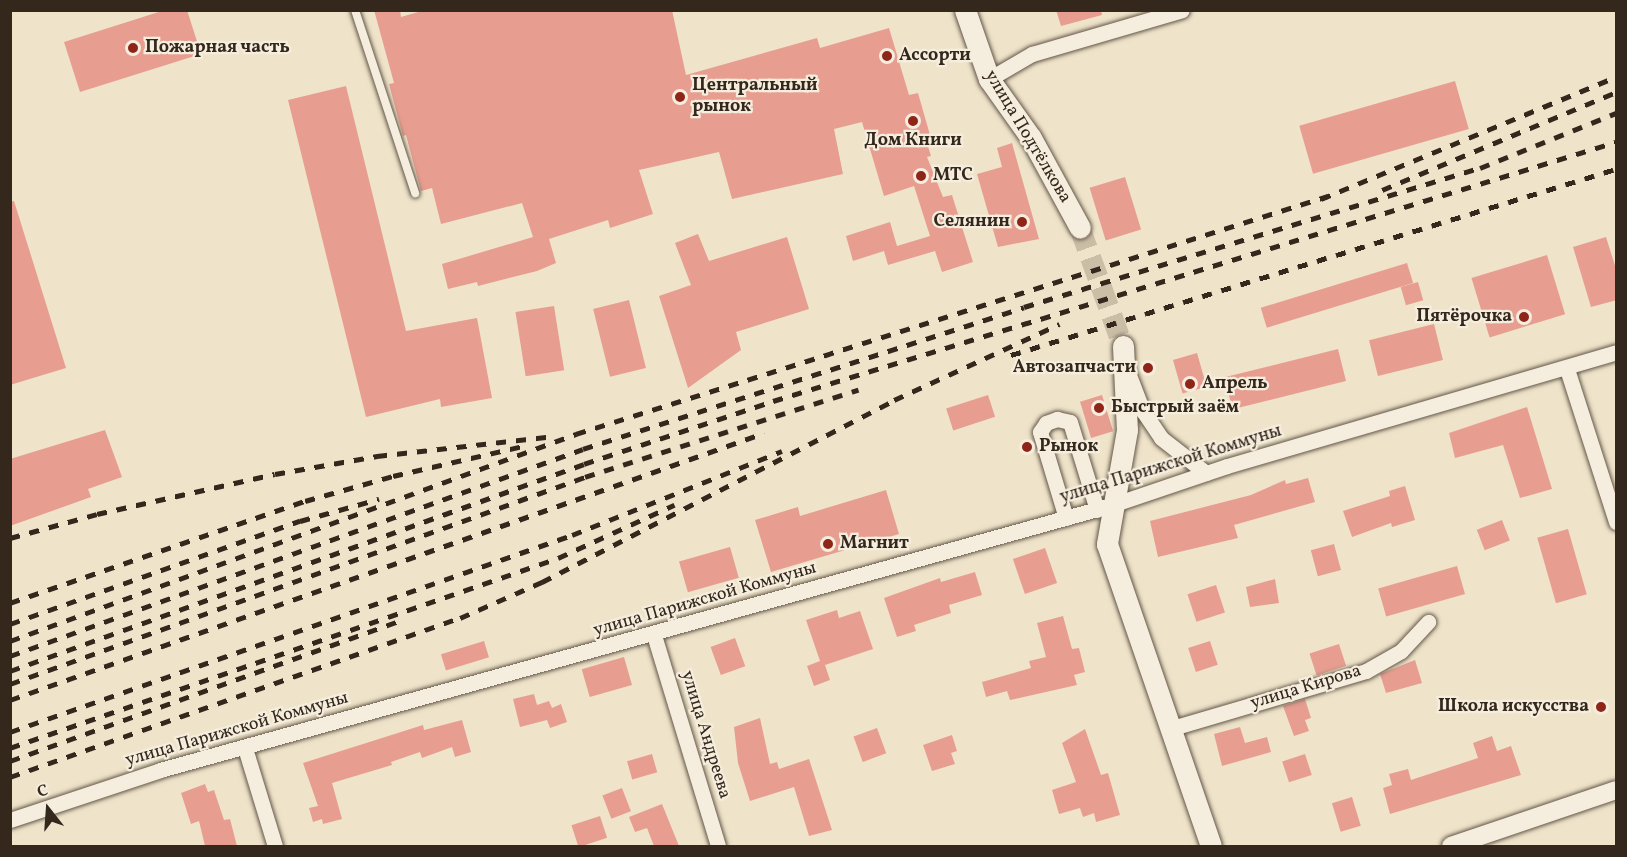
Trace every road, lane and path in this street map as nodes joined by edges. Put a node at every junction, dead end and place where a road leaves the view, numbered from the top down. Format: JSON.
{"nodes":[{"id":1,"x":355,"y":10,"type":"edge"},
{"id":2,"x":965,"y":10,"type":"edge"},
{"id":3,"x":1182,"y":10,"type":"edge"},
{"id":4,"x":989,"y":79,"type":"junction"},
{"id":5,"x":415,"y":193,"type":"dead end"},
{"id":6,"x":1080,"y":228,"type":"tunnel mouth"},
{"id":7,"x":1124,"y":346,"type":"tunnel mouth"},
{"id":8,"x":1617,"y":352,"type":"edge"},
{"id":9,"x":1127,"y":369,"type":"junction"},
{"id":10,"x":1567,"y":369,"type":"junction"},
{"id":11,"x":1206,"y":473,"type":"junction"},
{"id":12,"x":1105,"y":507,"type":"junction"},
{"id":13,"x":1066,"y":518,"type":"junction"},
{"id":14,"x":1617,"y":522,"type":"edge"},
{"id":15,"x":1428,"y":622,"type":"dead end"},
{"id":16,"x":654,"y":635,"type":"junction"},
{"id":17,"x":1169,"y":729,"type":"junction"},
{"id":18,"x":245,"y":748,"type":"junction"},
{"id":19,"x":1617,"y":790,"type":"edge"},
{"id":20,"x":10,"y":820,"type":"edge"},
{"id":21,"x":275,"y":846,"type":"edge"},
{"id":22,"x":718,"y":846,"type":"edge"},
{"id":23,"x":1211,"y":846,"type":"edge"},
{"id":24,"x":1451,"y":846,"type":"edge"}],
"edges":[{"from":1,"to":5,"type":"lane"},
{"from":2,"to":4,"type":"main road","name":"улица Подтёлкова"},
{"from":3,"to":4,"type":"street"},
{"from":4,"to":6,"type":"main road","name":"улица Подтёлкова"},
{"from":7,"to":9,"type":"main road"},
{"from":8,"to":10,"type":"street","name":"улица Парижской Коммуны"},
{"from":9,"to":11,"type":"street"},
{"from":9,"to":12,"type":"main road"},
{"from":10,"to":11,"type":"street","name":"улица Парижской Коммуны"},
{"from":10,"to":14,"type":"street"},
{"from":11,"to":12,"type":"street","name":"улица Парижской Коммуны"},
{"from":12,"to":13,"type":"street","name":"улица Парижской Коммуны"},
{"from":12,"to":13,"type":"street"},
{"from":12,"to":17,"type":"main road"},
{"from":13,"to":16,"type":"street","name":"улица Парижской Коммуны"},
{"from":15,"to":17,"type":"street","name":"улица Кирова"},
{"from":16,"to":18,"type":"street","name":"улица Парижской Коммуны"},
{"from":16,"to":22,"type":"street","name":"улица Андреева"},
{"from":17,"to":23,"type":"main road"},
{"from":18,"to":20,"type":"street","name":"улица Парижской Коммуны"},
{"from":18,"to":21,"type":"street"},
{"from":19,"to":24,"type":"street"}]}
